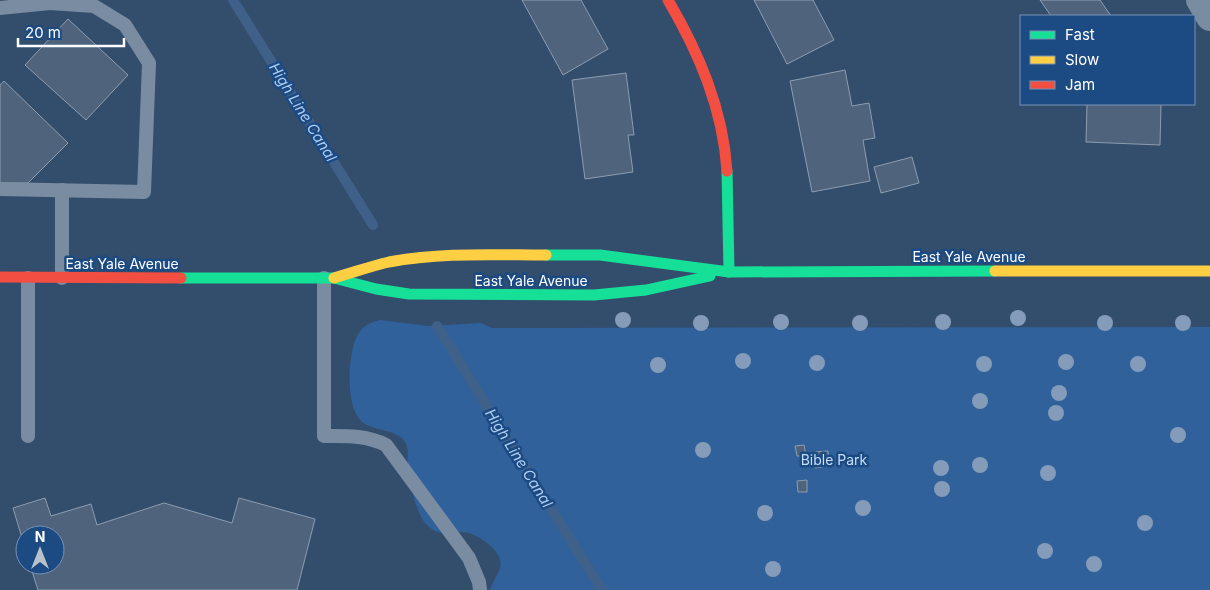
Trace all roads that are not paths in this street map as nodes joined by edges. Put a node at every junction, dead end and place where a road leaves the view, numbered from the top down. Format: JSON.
{"nodes":[{"id":1,"x":668,"y":0,"type":"edge"},
{"id":2,"x":1200,"y":0,"type":"edge"},
{"id":3,"x":0,"y":8,"type":"edge"},
{"id":4,"x":1210,"y":17,"type":"edge"},
{"id":5,"x":0,"y":190,"type":"edge"},
{"id":6,"x":62,"y":190,"type":"junction"},
{"id":7,"x":1210,"y":271,"type":"edge"},
{"id":8,"x":729,"y":272,"type":"junction"},
{"id":9,"x":0,"y":277,"type":"edge"},
{"id":10,"x":28,"y":278,"type":"junction"},
{"id":11,"x":62,"y":278,"type":"junction"},
{"id":12,"x":329,"y":278,"type":"junction"},
{"id":13,"x":28,"y":436,"type":"dead end"},
{"id":14,"x":480,"y":590,"type":"edge"}],
"edges":[{"from":1,"to":8,"type":"main road"},
{"from":2,"to":4,"type":"street"},
{"from":3,"to":6,"type":"lane"},
{"from":5,"to":6,"type":"lane"},
{"from":6,"to":11,"type":"lane"},
{"from":7,"to":8,"type":"main road","name":"East Yale Avenue"},
{"from":8,"to":12,"type":"main road","name":"East Yale Avenue"},
{"from":8,"to":12,"type":"main road","name":"East Yale Avenue"},
{"from":9,"to":10,"type":"main road","name":"East Yale Avenue"},
{"from":10,"to":11,"type":"main road","name":"East Yale Avenue"},
{"from":10,"to":13,"type":"lane"},
{"from":11,"to":12,"type":"main road","name":"East Yale Avenue"},
{"from":12,"to":14,"type":"lane"}]}
